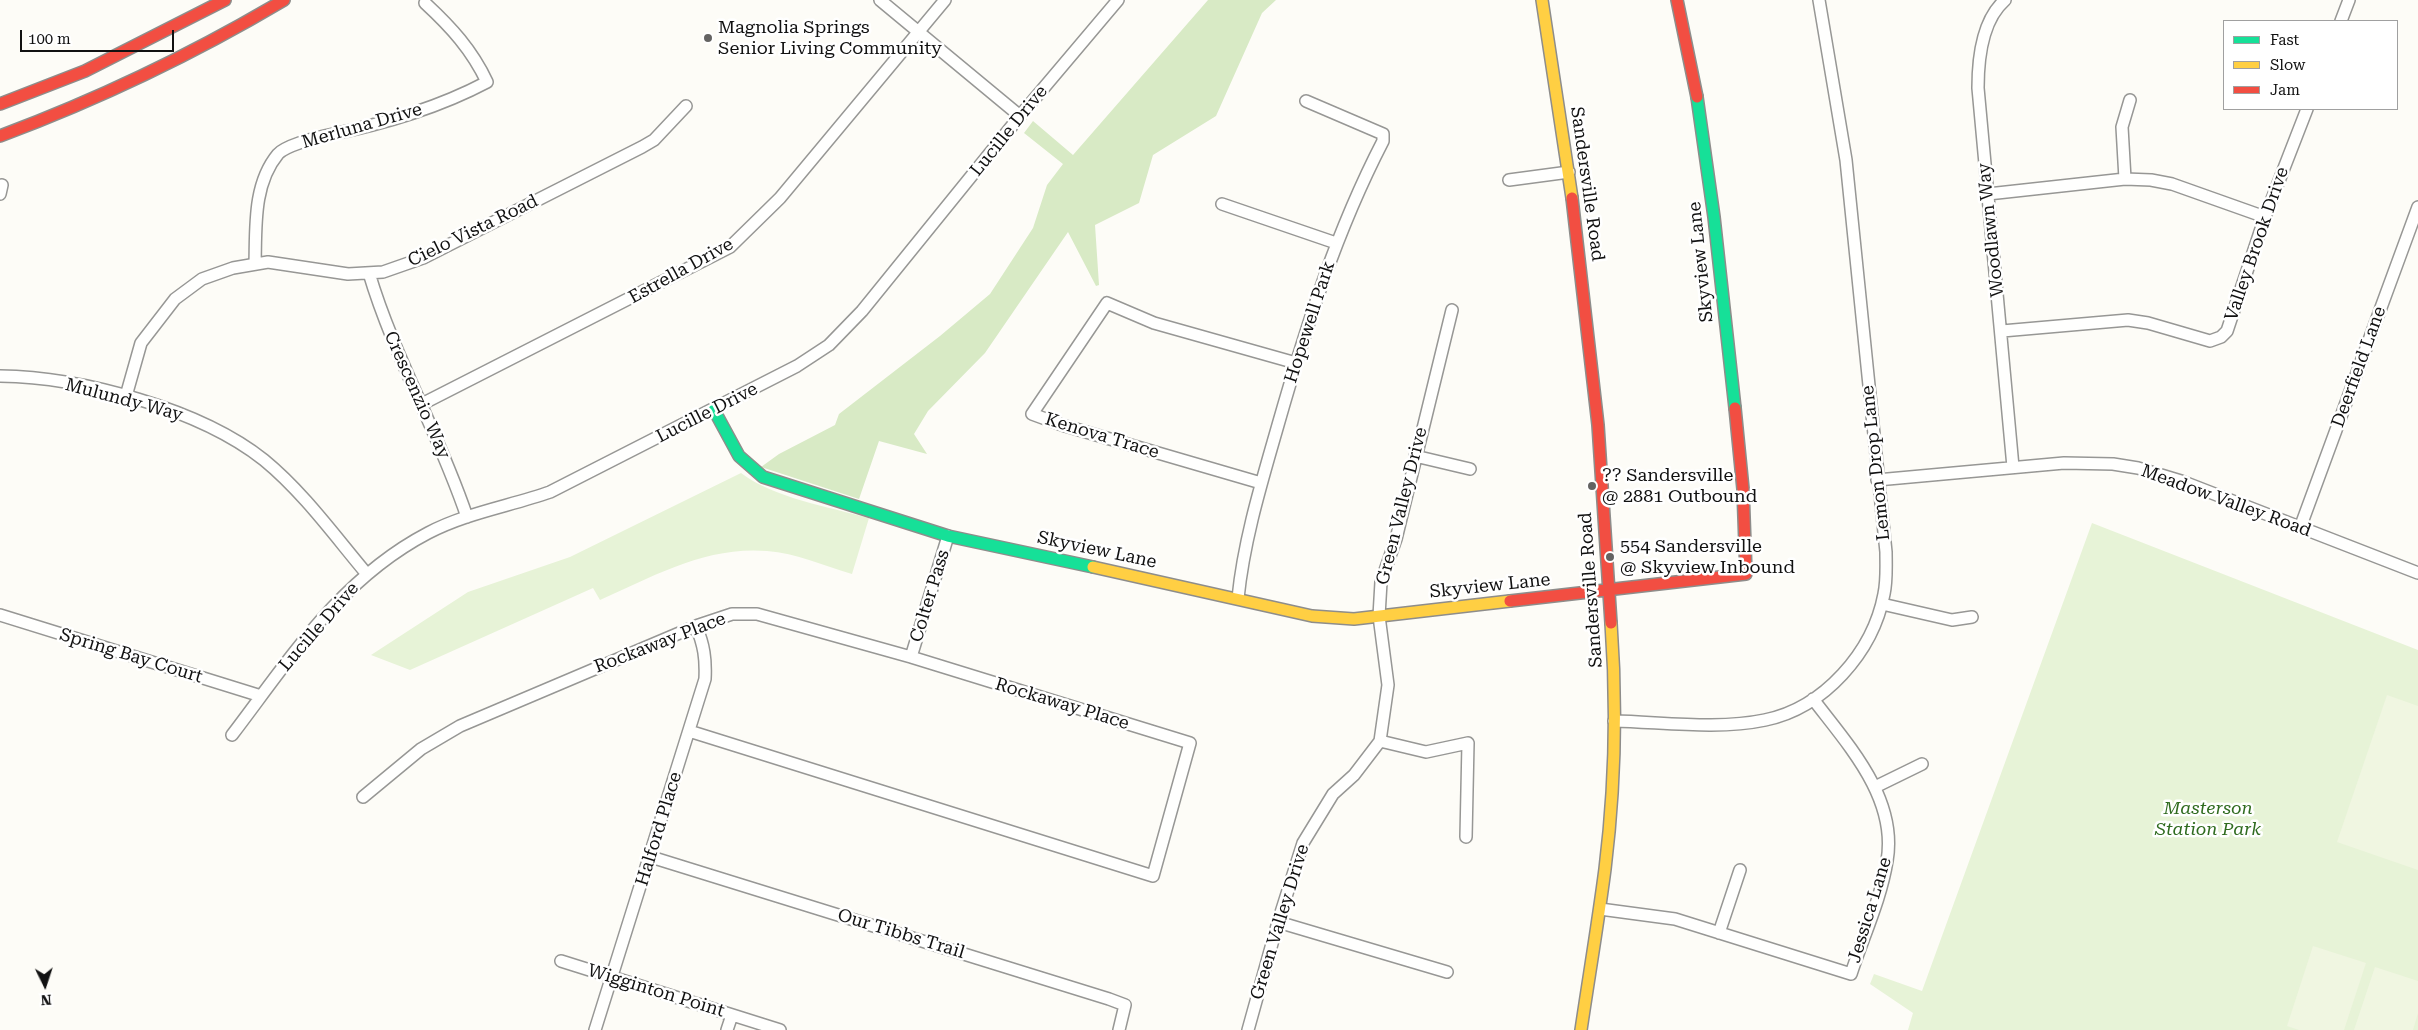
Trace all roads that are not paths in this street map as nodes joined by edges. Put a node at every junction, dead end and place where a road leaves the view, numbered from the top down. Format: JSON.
{"nodes":[{"id":1,"x":225,"y":0,"type":"edge"},
{"id":2,"x":284,"y":0,"type":"edge"},
{"id":3,"x":880,"y":0,"type":"edge"},
{"id":4,"x":945,"y":0,"type":"edge"},
{"id":5,"x":1118,"y":0,"type":"edge"},
{"id":6,"x":1542,"y":0,"type":"edge"},
{"id":7,"x":1677,"y":0,"type":"edge"},
{"id":8,"x":1819,"y":0,"type":"edge"},
{"id":9,"x":2005,"y":0,"type":"edge"},
{"id":10,"x":2349,"y":0,"type":"edge"},
{"id":11,"x":425,"y":3,"type":"dead end"},
{"id":12,"x":2341,"y":20,"type":"edge"},
{"id":13,"x":917,"y":33,"type":"junction"},
{"id":14,"x":2130,"y":100,"type":"dead end"},
{"id":15,"x":1306,"y":101,"type":"dead end"},
{"id":16,"x":0,"y":104,"type":"edge"},
{"id":17,"x":686,"y":106,"type":"dead end"},
{"id":18,"x":2307,"y":110,"type":"edge"},
{"id":19,"x":1020,"y":116,"type":"junction"},
{"id":20,"x":0,"y":136,"type":"edge"},
{"id":21,"x":1569,"y":172,"type":"junction"},
{"id":22,"x":1509,"y":180,"type":"dead end"},
{"id":23,"x":2125,"y":180,"type":"junction"},
{"id":24,"x":1988,"y":194,"type":"junction"},
{"id":25,"x":1222,"y":204,"type":"dead end"},
{"id":26,"x":2418,"y":207,"type":"edge"},
{"id":27,"x":2265,"y":217,"type":"junction"},
{"id":28,"x":1336,"y":243,"type":"junction"},
{"id":29,"x":255,"y":264,"type":"junction"},
{"id":30,"x":369,"y":273,"type":"junction"},
{"id":31,"x":1452,"y":310,"type":"dead end"},
{"id":32,"x":2002,"y":331,"type":"junction"},
{"id":33,"x":1296,"y":363,"type":"junction"},
{"id":34,"x":0,"y":376,"type":"edge"},
{"id":35,"x":126,"y":396,"type":"junction"},
{"id":36,"x":422,"y":404,"type":"junction"},
{"id":37,"x":714,"y":410,"type":"junction"},
{"id":38,"x":1415,"y":456,"type":"junction"},
{"id":39,"x":2013,"y":467,"type":"junction"},
{"id":40,"x":1470,"y":469,"type":"dead end"},
{"id":41,"x":1877,"y":480,"type":"junction"},
{"id":42,"x":1261,"y":482,"type":"junction"},
{"id":43,"x":467,"y":517,"type":"junction"},
{"id":44,"x":2300,"y":528,"type":"junction"},
{"id":45,"x":948,"y":536,"type":"junction"},
{"id":46,"x":366,"y":573,"type":"junction"},
{"id":47,"x":2418,"y":573,"type":"edge"},
{"id":48,"x":1609,"y":591,"type":"junction"},
{"id":49,"x":1238,"y":598,"type":"junction"},
{"id":50,"x":1882,"y":604,"type":"junction"},
{"id":51,"x":0,"y":615,"type":"edge"},
{"id":52,"x":1379,"y":616,"type":"junction"},
{"id":53,"x":1972,"y":617,"type":"dead end"},
{"id":54,"x":696,"y":626,"type":"junction"},
{"id":55,"x":912,"y":657,"type":"junction"},
{"id":56,"x":261,"y":696,"type":"junction"},
{"id":57,"x":1813,"y":699,"type":"junction"},
{"id":58,"x":1614,"y":721,"type":"junction"},
{"id":59,"x":689,"y":731,"type":"junction"},
{"id":60,"x":232,"y":735,"type":"dead end"},
{"id":61,"x":1380,"y":742,"type":"junction"},
{"id":62,"x":1922,"y":764,"type":"dead end"},
{"id":63,"x":1875,"y":787,"type":"junction"},
{"id":64,"x":363,"y":797,"type":"dead end"},
{"id":65,"x":1466,"y":837,"type":"dead end"},
{"id":66,"x":651,"y":857,"type":"junction"},
{"id":67,"x":1740,"y":870,"type":"dead end"},
{"id":68,"x":1600,"y":909,"type":"junction"},
{"id":69,"x":1278,"y":922,"type":"junction"},
{"id":70,"x":1719,"y":933,"type":"junction"},
{"id":71,"x":561,"y":961,"type":"dead end"},
{"id":72,"x":1447,"y":972,"type":"dead end"},
{"id":73,"x":612,"y":977,"type":"junction"},
{"id":74,"x":732,"y":1015,"type":"junction"},
{"id":75,"x":595,"y":1030,"type":"edge"},
{"id":76,"x":727,"y":1030,"type":"edge"},
{"id":77,"x":780,"y":1030,"type":"edge"},
{"id":78,"x":1119,"y":1030,"type":"edge"},
{"id":79,"x":1248,"y":1030,"type":"edge"},
{"id":80,"x":1581,"y":1030,"type":"edge"}],
"edges":[{"from":1,"to":16,"type":"street"},
{"from":2,"to":20,"type":"street"},
{"from":3,"to":13,"type":"street"},
{"from":4,"to":13,"type":"street","name":"Estrella Drive"},
{"from":5,"to":19,"type":"street","name":"Lucille Drive"},
{"from":6,"to":21,"type":"street","name":"Sandersville Road"},
{"from":7,"to":48,"type":"street","name":"Skyview Lane"},
{"from":8,"to":41,"type":"street","name":"Lemon Drop Lane"},
{"from":9,"to":24,"type":"street","name":"Woodlawn Way"},
{"from":10,"to":12,"type":"street"},
{"from":11,"to":29,"type":"street","name":"Merluna Drive"},
{"from":13,"to":19,"type":"street"},
{"from":13,"to":36,"type":"street","name":"Estrella Drive"},
{"from":14,"to":23,"type":"street"},
{"from":15,"to":28,"type":"street","name":"Hopewell Park"},
{"from":17,"to":30,"type":"street","name":"Cielo Vista Road"},
{"from":18,"to":27,"type":"street","name":"Valley Brook Drive"},
{"from":19,"to":37,"type":"street","name":"Lucille Drive"},
{"from":21,"to":22,"type":"street"},
{"from":21,"to":48,"type":"street","name":"Sandersville Road"},
{"from":23,"to":24,"type":"street"},
{"from":23,"to":27,"type":"street"},
{"from":24,"to":32,"type":"street","name":"Woodlawn Way"},
{"from":25,"to":28,"type":"street"},
{"from":26,"to":44,"type":"street","name":"Deerfield Lane"},
{"from":27,"to":32,"type":"street","name":"Valley Brook Drive"},
{"from":28,"to":33,"type":"street","name":"Hopewell Park"},
{"from":29,"to":30,"type":"street","name":"Cielo Vista Road"},
{"from":29,"to":35,"type":"street","name":"Cielo Vista Road"},
{"from":30,"to":36,"type":"street","name":"Crescenzio Way"},
{"from":31,"to":38,"type":"street","name":"Green Valley Drive"},
{"from":32,"to":39,"type":"street","name":"Woodlawn Way"},
{"from":33,"to":42,"type":"street","name":"Hopewell Park"},
{"from":33,"to":42,"type":"street","name":"Kenova Trace"},
{"from":34,"to":35,"type":"street","name":"Mulundy Way"},
{"from":35,"to":46,"type":"street","name":"Mulundy Way"},
{"from":36,"to":43,"type":"street","name":"Crescenzio Way"},
{"from":37,"to":43,"type":"street","name":"Lucille Drive"},
{"from":37,"to":45,"type":"street","name":"Skyview Lane"},
{"from":38,"to":40,"type":"street"},
{"from":38,"to":52,"type":"street","name":"Green Valley Drive"},
{"from":39,"to":41,"type":"street","name":"Meadow Valley Road"},
{"from":39,"to":44,"type":"street","name":"Meadow Valley Road"},
{"from":41,"to":50,"type":"street","name":"Lemon Drop Lane"},
{"from":42,"to":49,"type":"street","name":"Hopewell Park"},
{"from":43,"to":46,"type":"street","name":"Lucille Drive"},
{"from":44,"to":47,"type":"street","name":"Meadow Valley Road"},
{"from":45,"to":49,"type":"street","name":"Skyview Lane"},
{"from":45,"to":55,"type":"street","name":"Colter Pass"},
{"from":46,"to":56,"type":"street","name":"Lucille Drive"},
{"from":48,"to":52,"type":"street","name":"Skyview Lane"},
{"from":48,"to":58,"type":"street","name":"Sandersville Road"},
{"from":49,"to":52,"type":"street","name":"Skyview Lane"},
{"from":50,"to":53,"type":"street"},
{"from":50,"to":57,"type":"street","name":"Lemon Drop Lane"},
{"from":51,"to":56,"type":"street","name":"Spring Bay Court"},
{"from":52,"to":61,"type":"street","name":"Green Valley Drive"},
{"from":54,"to":55,"type":"street","name":"Rockaway Place"},
{"from":54,"to":59,"type":"street","name":"Halford Place"},
{"from":54,"to":64,"type":"street","name":"Rockaway Place"},
{"from":55,"to":59,"type":"street","name":"Rockaway Place"},
{"from":56,"to":60,"type":"street","name":"Lucille Drive"},
{"from":57,"to":58,"type":"street","name":"Lemon Drop Lane"},
{"from":57,"to":63,"type":"street","name":"Jessica Lane"},
{"from":58,"to":68,"type":"street","name":"Sandersville Road"},
{"from":59,"to":66,"type":"street","name":"Halford Place"},
{"from":61,"to":65,"type":"street"},
{"from":61,"to":69,"type":"street","name":"Green Valley Drive"},
{"from":62,"to":63,"type":"street"},
{"from":63,"to":70,"type":"street","name":"Jessica Lane"},
{"from":66,"to":73,"type":"street","name":"Halford Place"},
{"from":66,"to":78,"type":"street","name":"Our Tibbs Trail"},
{"from":67,"to":70,"type":"street"},
{"from":68,"to":70,"type":"street","name":"Jessica Lane"},
{"from":68,"to":80,"type":"street","name":"Sandersville Road"},
{"from":69,"to":72,"type":"street"},
{"from":69,"to":79,"type":"street","name":"Green Valley Drive"},
{"from":71,"to":73,"type":"street","name":"Wigginton Point"},
{"from":73,"to":74,"type":"street","name":"Wigginton Point"},
{"from":73,"to":75,"type":"street","name":"Halford Place"},
{"from":74,"to":76,"type":"street"},
{"from":74,"to":77,"type":"street","name":"Wigginton Point"}]}
